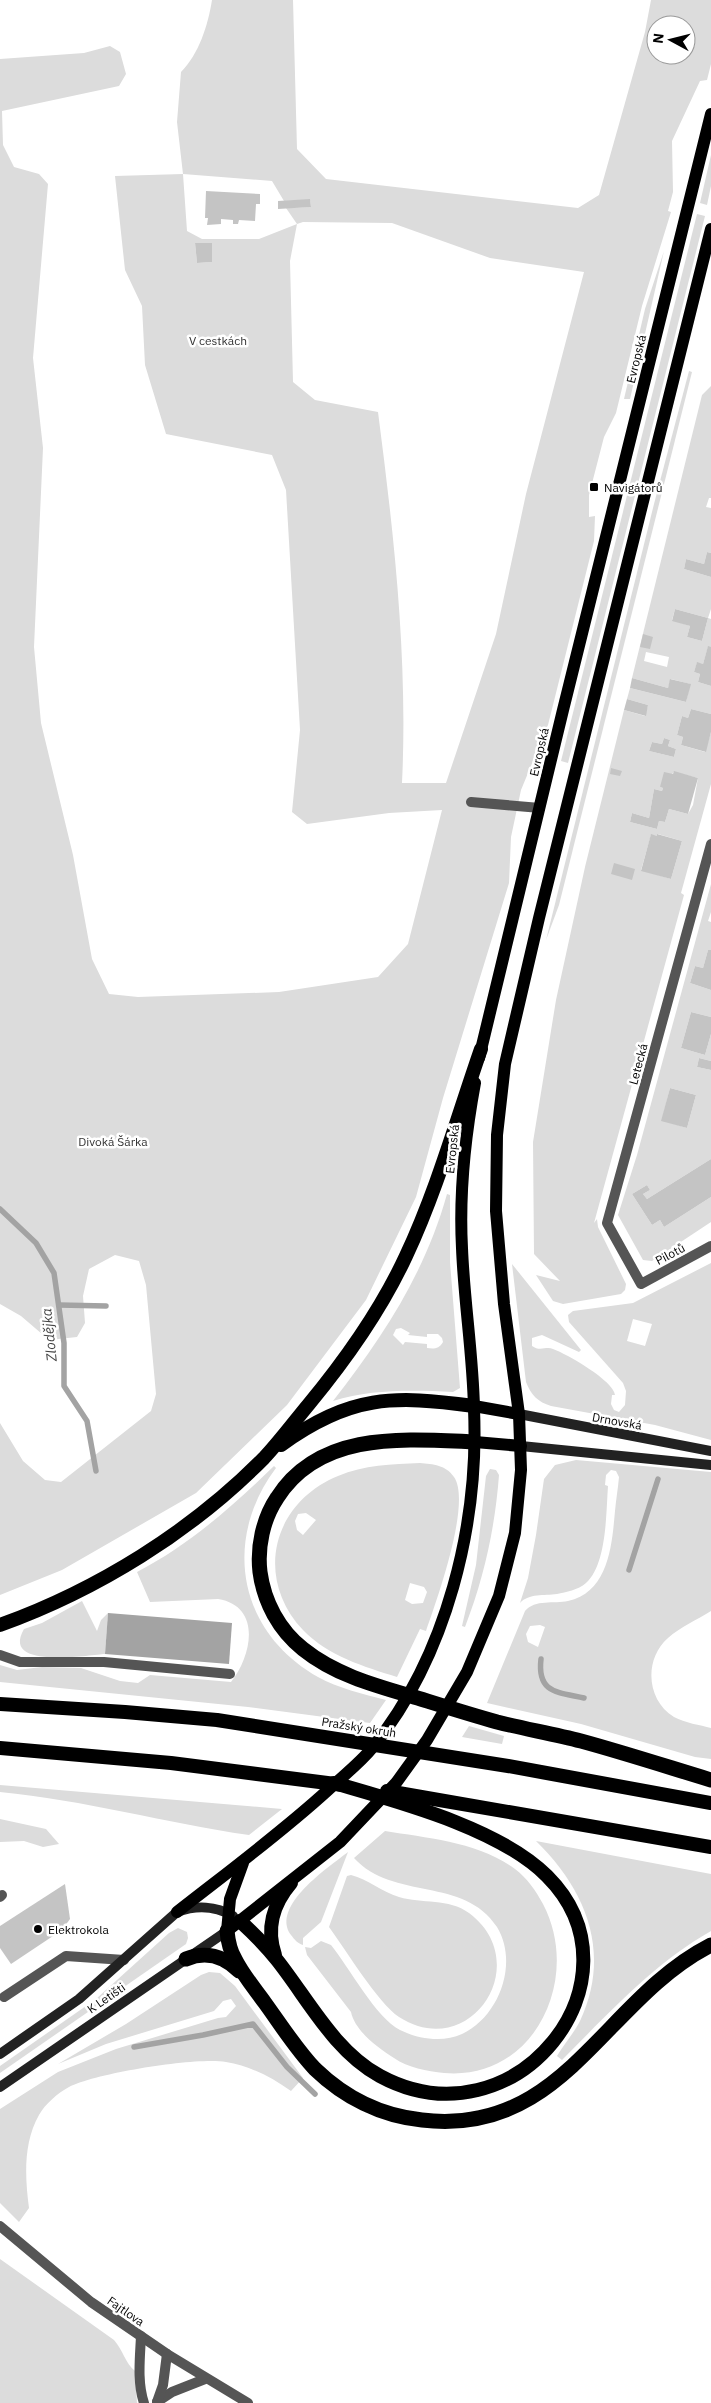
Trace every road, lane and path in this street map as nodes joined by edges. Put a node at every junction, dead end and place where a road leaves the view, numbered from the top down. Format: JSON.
{"nodes":[{"id":1,"x":711,"y":114,"type":"edge"},
{"id":2,"x":711,"y":229,"type":"edge"},
{"id":3,"x":471,"y":802,"type":"dead end"},
{"id":4,"x":540,"y":808,"type":"junction"},
{"id":5,"x":711,"y":844,"type":"edge"},
{"id":6,"x":481,"y":1049,"type":"junction"},
{"id":7,"x":711,"y":1246,"type":"edge"},
{"id":8,"x":641,"y":1284,"type":"joint"},
{"id":9,"x":474,"y":1406,"type":"junction"},
{"id":10,"x":519,"y":1414,"type":"junction"},
{"id":11,"x":475,"y":1442,"type":"junction"},
{"id":12,"x":521,"y":1446,"type":"junction"},
{"id":13,"x":711,"y":1451,"type":"edge"},
{"id":14,"x":265,"y":1457,"type":"junction"},
{"id":15,"x":711,"y":1465,"type":"edge"},
{"id":16,"x":0,"y":1625,"type":"edge"},
{"id":17,"x":0,"y":1655,"type":"edge"},
{"id":18,"x":230,"y":1674,"type":"dead end"},
{"id":19,"x":0,"y":1704,"type":"edge"},
{"id":20,"x":0,"y":1748,"type":"edge"},
{"id":21,"x":711,"y":1780,"type":"edge"},
{"id":22,"x":334,"y":1783,"type":"junction"},
{"id":23,"x":711,"y":1803,"type":"edge"},
{"id":24,"x":711,"y":1848,"type":"edge"},
{"id":25,"x":246,"y":1858,"type":"junction"},
{"id":26,"x":290,"y":1883,"type":"junction"},
{"id":27,"x":177,"y":1912,"type":"junction"},
{"id":28,"x":228,"y":1913,"type":"junction"},
{"id":29,"x":240,"y":1921,"type":"junction"},
{"id":30,"x":227,"y":1931,"type":"junction"},
{"id":31,"x":711,"y":1945,"type":"edge"},
{"id":32,"x":276,"y":1958,"type":"junction"},
{"id":33,"x":186,"y":1959,"type":"junction"},
{"id":34,"x":124,"y":1960,"type":"junction"},
{"id":35,"x":251,"y":1983,"type":"junction"},
{"id":36,"x":4,"y":1997,"type":"dead end"},
{"id":37,"x":0,"y":2054,"type":"edge"},
{"id":38,"x":0,"y":2087,"type":"edge"},
{"id":39,"x":0,"y":2226,"type":"edge"},
{"id":40,"x":141,"y":2336,"type":"junction"},
{"id":41,"x":167,"y":2354,"type":"junction"},
{"id":42,"x":205,"y":2379,"type":"junction"},
{"id":43,"x":144,"y":2403,"type":"edge"},
{"id":44,"x":157,"y":2403,"type":"edge"},
{"id":45,"x":248,"y":2403,"type":"edge"}],
"edges":[{"from":1,"to":4,"type":"main road","name":"Evropská"},
{"from":2,"to":10,"type":"main road"},
{"from":3,"to":4,"type":"street"},
{"from":4,"to":6,"type":"main road","name":"Evropská"},
{"from":5,"to":8,"type":"street","name":"Letecká"},
{"from":6,"to":9,"type":"main road","name":"Evropská"},
{"from":6,"to":14,"type":"highway"},
{"from":7,"to":8,"type":"street","name":"Pilotů"},
{"from":9,"to":10,"type":"main road"},
{"from":9,"to":11,"type":"main road","name":"Evropská"},
{"from":9,"to":14,"type":"highway"},
{"from":10,"to":12,"type":"main road"},
{"from":10,"to":13,"type":"main road","name":"Drnovská"},
{"from":11,"to":12,"type":"main road"},
{"from":11,"to":21,"type":"highway"},
{"from":11,"to":25,"type":"main road","name":"Evropská"},
{"from":12,"to":15,"type":"main road"},
{"from":12,"to":26,"type":"main road"},
{"from":14,"to":16,"type":"highway"},
{"from":17,"to":18,"type":"street"},
{"from":19,"to":23,"type":"highway","name":"Pražský okruh"},
{"from":20,"to":22,"type":"highway"},
{"from":22,"to":24,"type":"highway"},
{"from":22,"to":32,"type":"highway"},
{"from":25,"to":27,"type":"main road","name":"Evropská"},
{"from":25,"to":28,"type":"main road"},
{"from":26,"to":29,"type":"main road"},
{"from":26,"to":32,"type":"highway"},
{"from":27,"to":28,"type":"main road"},
{"from":27,"to":34,"type":"main road","name":"K Letišti"},
{"from":28,"to":29,"type":"main road"},
{"from":28,"to":30,"type":"main road"},
{"from":29,"to":30,"type":"main road"},
{"from":29,"to":32,"type":"highway"},
{"from":30,"to":33,"type":"main road","name":"K Letišti"},
{"from":30,"to":35,"type":"highway"},
{"from":31,"to":35,"type":"highway"},
{"from":33,"to":35,"type":"highway"},
{"from":33,"to":38,"type":"main road","name":"K Letišti"},
{"from":34,"to":36,"type":"street"},
{"from":34,"to":37,"type":"main road","name":"K Letišti"},
{"from":39,"to":40,"type":"street","name":"Fajtlova"},
{"from":40,"to":41,"type":"street","name":"Fajtlova"},
{"from":40,"to":43,"type":"street"},
{"from":41,"to":42,"type":"street","name":"Fajtlova"},
{"from":41,"to":44,"type":"street"},
{"from":42,"to":44,"type":"street"},
{"from":42,"to":45,"type":"street","name":"Fajtlova"}]}
